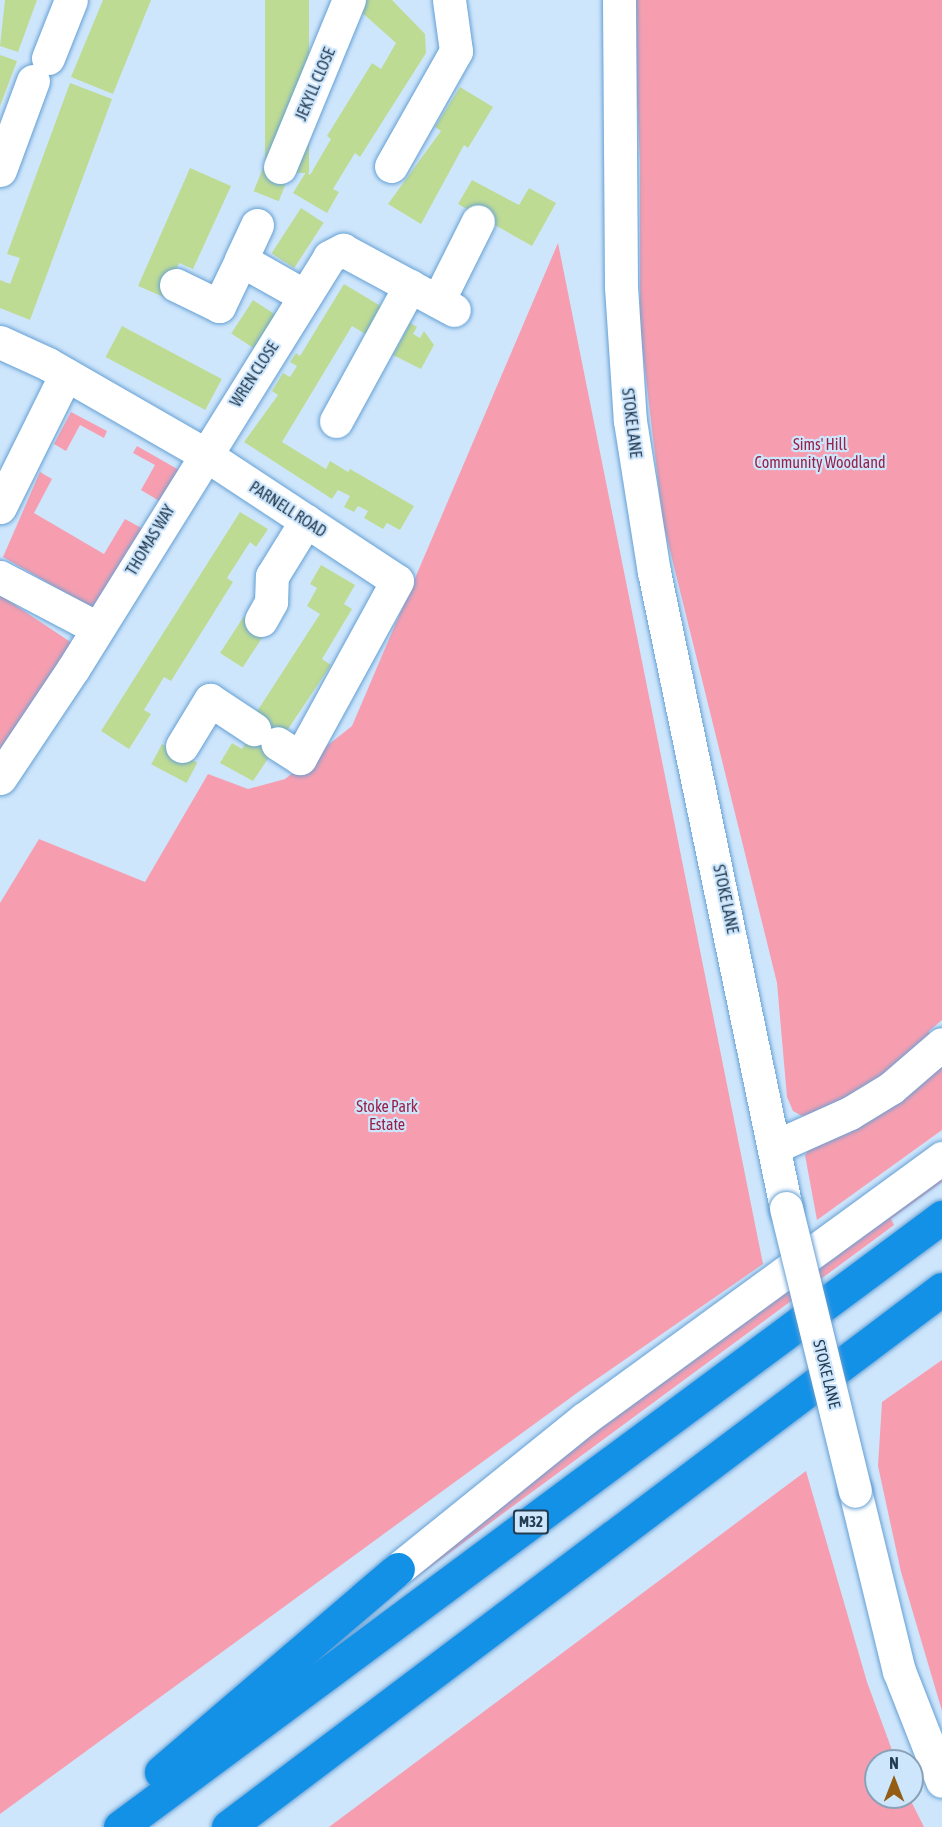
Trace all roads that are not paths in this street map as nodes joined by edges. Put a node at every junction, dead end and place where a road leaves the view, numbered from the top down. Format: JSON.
{"nodes":[{"id":1,"x":71,"y":0,"type":"edge"},
{"id":2,"x":349,"y":0,"type":"edge"},
{"id":3,"x":619,"y":0,"type":"edge"},
{"id":4,"x":445,"y":2,"type":"edge"},
{"id":5,"x":391,"y":166,"type":"dead end"},
{"id":6,"x":280,"y":167,"type":"dead end"},
{"id":7,"x":0,"y":171,"type":"edge"},
{"id":8,"x":477,"y":221,"type":"dead end"},
{"id":9,"x":257,"y":225,"type":"dead end"},
{"id":10,"x":241,"y":260,"type":"junction"},
{"id":11,"x":176,"y":285,"type":"dead end"},
{"id":12,"x":410,"y":286,"type":"junction"},
{"id":13,"x":305,"y":296,"type":"junction"},
{"id":14,"x":0,"y":342,"type":"edge"},
{"id":15,"x":66,"y":374,"type":"junction"},
{"id":16,"x":336,"y":421,"type":"dead end"},
{"id":17,"x":203,"y":453,"type":"junction"},
{"id":18,"x":0,"y":507,"type":"edge"},
{"id":19,"x":306,"y":521,"type":"junction"},
{"id":20,"x":0,"y":577,"type":"edge"},
{"id":21,"x":261,"y":620,"type":"dead end"},
{"id":22,"x":96,"y":628,"type":"junction"},
{"id":23,"x":182,"y":746,"type":"dead end"},
{"id":24,"x":0,"y":778,"type":"edge"},
{"id":25,"x":942,"y":1044,"type":"edge"},
{"id":26,"x":774,"y":1147,"type":"junction"},
{"id":27,"x":942,"y":1158,"type":"edge"},
{"id":28,"x":942,"y":1217,"type":"edge"},
{"id":29,"x":942,"y":1289,"type":"edge"},
{"id":30,"x":942,"y":1304,"type":"edge"},
{"id":31,"x":863,"y":1351,"type":"junction"},
{"id":32,"x":398,"y":1569,"type":"joint"},
{"id":33,"x":942,"y":1781,"type":"edge"},
{"id":34,"x":99,"y":1827,"type":"edge"},
{"id":35,"x":120,"y":1827,"type":"edge"},
{"id":36,"x":228,"y":1827,"type":"edge"}],
"edges":[{"from":1,"to":7,"type":"street"},
{"from":2,"to":6,"type":"street","name":"JEKYLL CLOSE"},
{"from":3,"to":26,"type":"street","name":"STOKE LANE"},
{"from":4,"to":5,"type":"street"},
{"from":8,"to":12,"type":"street","name":"WREN CLOSE"},
{"from":9,"to":10,"type":"street"},
{"from":10,"to":11,"type":"street"},
{"from":10,"to":13,"type":"street"},
{"from":12,"to":13,"type":"street","name":"WREN CLOSE"},
{"from":12,"to":16,"type":"street"},
{"from":13,"to":17,"type":"street","name":"WREN CLOSE"},
{"from":14,"to":15,"type":"street","name":"PARNELL ROAD"},
{"from":15,"to":17,"type":"street","name":"PARNELL ROAD"},
{"from":15,"to":18,"type":"street"},
{"from":17,"to":19,"type":"street","name":"PARNELL ROAD"},
{"from":17,"to":22,"type":"street","name":"THOMAS WAY"},
{"from":19,"to":21,"type":"street"},
{"from":19,"to":23,"type":"street","name":"PARNELL ROAD"},
{"from":20,"to":22,"type":"street"},
{"from":22,"to":24,"type":"street","name":"THOMAS WAY"},
{"from":25,"to":26,"type":"street"},
{"from":26,"to":33,"type":"street","name":"STOKE LANE","bridge":true},
{"from":27,"to":32,"type":"street"},
{"from":28,"to":35,"type":"highway","number":"M32"},
{"from":29,"to":31,"type":"highway"},
{"from":30,"to":31,"type":"highway"},
{"from":31,"to":36,"type":"highway"},
{"from":32,"to":34,"type":"highway"}]}
